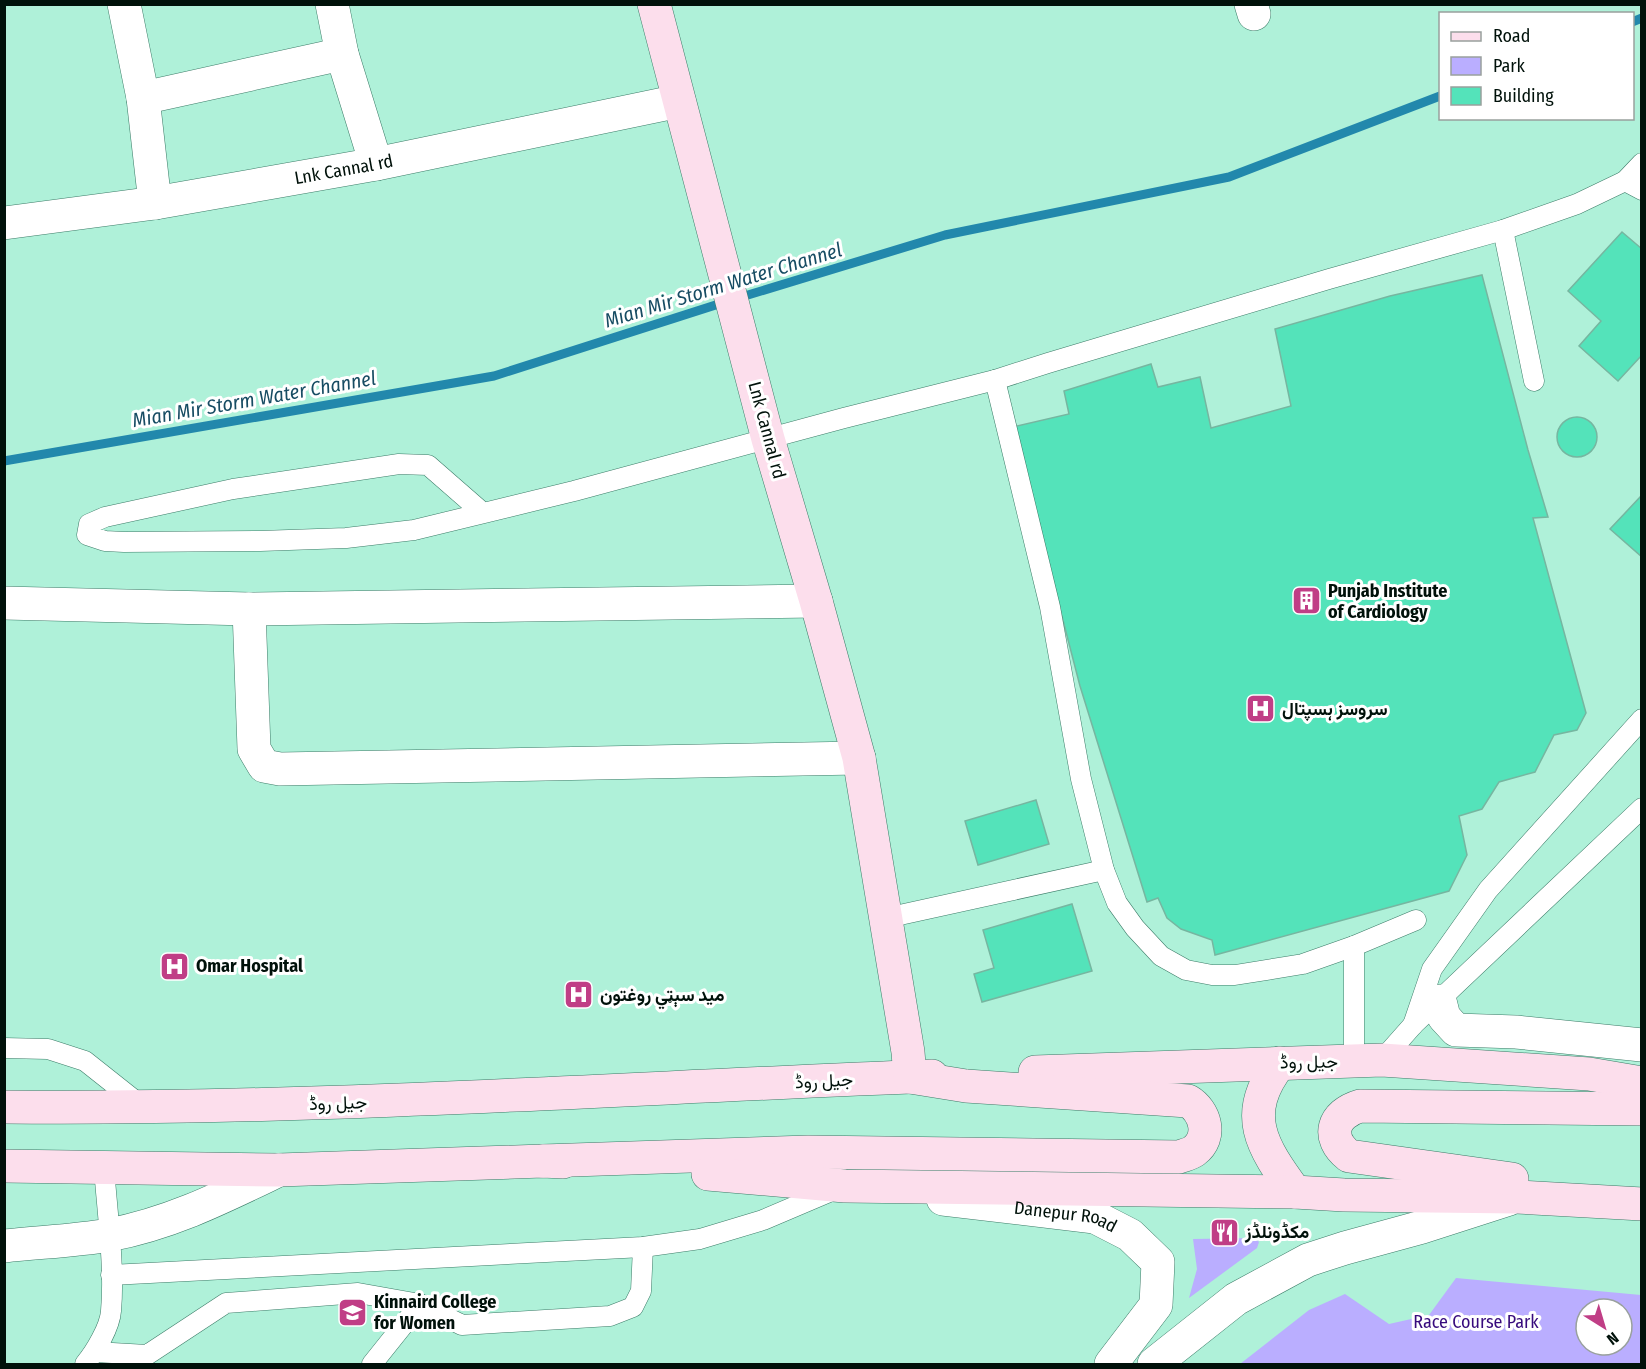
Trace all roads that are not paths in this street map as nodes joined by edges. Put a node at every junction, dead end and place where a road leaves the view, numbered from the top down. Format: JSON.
{"nodes":[{"id":1,"x":124,"y":4,"type":"edge"},
{"id":2,"x":332,"y":4,"type":"edge"},
{"id":3,"x":654,"y":4,"type":"edge"},
{"id":4,"x":342,"y":54,"type":"junction"},
{"id":5,"x":143,"y":98,"type":"junction"},
{"id":6,"x":679,"y":101,"type":"junction"},
{"id":7,"x":1641,"y":163,"type":"edge"},
{"id":8,"x":376,"y":164,"type":"junction"},
{"id":9,"x":1633,"y":186,"type":"edge"},
{"id":10,"x":155,"y":204,"type":"junction"},
{"id":11,"x":4,"y":223,"type":"edge"},
{"id":12,"x":1503,"y":230,"type":"junction"},
{"id":13,"x":995,"y":380,"type":"junction"},
{"id":14,"x":1534,"y":381,"type":"dead end"},
{"id":15,"x":768,"y":439,"type":"junction"},
{"id":16,"x":483,"y":513,"type":"junction"},
{"id":17,"x":816,"y":601,"type":"junction"},
{"id":18,"x":4,"y":603,"type":"edge"},
{"id":19,"x":249,"y":609,"type":"junction"},
{"id":20,"x":1641,"y":719,"type":"edge"},
{"id":21,"x":859,"y":758,"type":"junction"},
{"id":22,"x":1641,"y":808,"type":"edge"},
{"id":23,"x":1104,"y":870,"type":"junction"},
{"id":24,"x":886,"y":918,"type":"junction"},
{"id":25,"x":1416,"y":920,"type":"dead end"},
{"id":26,"x":1354,"y":946,"type":"junction"},
{"id":27,"x":1440,"y":1000,"type":"junction"},
{"id":28,"x":1413,"y":1025,"type":"junction"},
{"id":29,"x":1641,"y":1045,"type":"edge"},
{"id":30,"x":4,"y":1048,"type":"edge"},
{"id":31,"x":1368,"y":1061,"type":"junction"},
{"id":32,"x":1280,"y":1063,"type":"junction"},
{"id":33,"x":910,"y":1077,"type":"junction"},
{"id":34,"x":1641,"y":1083,"type":"edge"},
{"id":35,"x":4,"y":1107,"type":"edge"},
{"id":36,"x":144,"y":1108,"type":"junction"},
{"id":37,"x":1641,"y":1109,"type":"edge"},
{"id":38,"x":543,"y":1161,"type":"junction"},
{"id":39,"x":4,"y":1166,"type":"edge"},
{"id":40,"x":104,"y":1167,"type":"junction"},
{"id":41,"x":279,"y":1170,"type":"junction"},
{"id":42,"x":845,"y":1186,"type":"junction"},
{"id":43,"x":1295,"y":1192,"type":"junction"},
{"id":44,"x":1517,"y":1197,"type":"junction"},
{"id":45,"x":1641,"y":1197,"type":"edge"},
{"id":46,"x":1641,"y":1204,"type":"edge"},
{"id":47,"x":109,"y":1235,"type":"junction"},
{"id":48,"x":4,"y":1246,"type":"edge"},
{"id":49,"x":643,"y":1246,"type":"junction"},
{"id":50,"x":111,"y":1275,"type":"junction"},
{"id":51,"x":420,"y":1304,"type":"junction"},
{"id":52,"x":90,"y":1358,"type":"edge"},
{"id":53,"x":372,"y":1365,"type":"edge"},
{"id":54,"x":1111,"y":1365,"type":"edge"},
{"id":55,"x":1154,"y":1365,"type":"edge"}],
"edges":[{"from":1,"to":5,"type":"street"},
{"from":2,"to":4,"type":"street"},
{"from":3,"to":6,"type":"main road","name":"Lnk Cannal rd"},
{"from":4,"to":5,"type":"street"},
{"from":4,"to":8,"type":"street"},
{"from":5,"to":10,"type":"street"},
{"from":6,"to":8,"type":"street","name":"Lnk Cannal rd"},
{"from":6,"to":15,"type":"main road","name":"Lnk Cannal rd"},
{"from":7,"to":9,"type":"lane"},
{"from":8,"to":10,"type":"street","name":"Lnk Cannal rd"},
{"from":9,"to":12,"type":"lane"},
{"from":10,"to":11,"type":"street","name":"Lnk Cannal rd"},
{"from":12,"to":13,"type":"lane"},
{"from":12,"to":14,"type":"lane"},
{"from":13,"to":15,"type":"lane"},
{"from":13,"to":23,"type":"lane"},
{"from":15,"to":16,"type":"lane"},
{"from":15,"to":17,"type":"main road","name":"Lnk Cannal rd"},
{"from":16,"to":16,"type":"lane"},
{"from":17,"to":19,"type":"street"},
{"from":17,"to":21,"type":"main road","name":"Lnk Cannal rd"},
{"from":18,"to":19,"type":"street"},
{"from":19,"to":21,"type":"street"},
{"from":20,"to":28,"type":"lane"},
{"from":21,"to":24,"type":"main road","name":"Lnk Cannal rd"},
{"from":22,"to":27,"type":"lane"},
{"from":23,"to":24,"type":"lane"},
{"from":23,"to":26,"type":"lane"},
{"from":24,"to":33,"type":"main road","name":"Lnk Cannal rd"},
{"from":25,"to":26,"type":"lane"},
{"from":26,"to":31,"type":"lane"},
{"from":27,"to":28,"type":"lane"},
{"from":27,"to":29,"type":"street"},
{"from":28,"to":31,"type":"lane"},
{"from":30,"to":36,"type":"lane"},
{"from":31,"to":32,"type":"main road","name":"جیل روڈ"},
{"from":31,"to":34,"type":"main road","name":"جیل روڈ"},
{"from":32,"to":33,"type":"main road","name":"جیل روڈ"},
{"from":32,"to":43,"type":"main road"},
{"from":33,"to":36,"type":"main road","name":"جیل روڈ"},
{"from":33,"to":38,"type":"main road"},
{"from":35,"to":36,"type":"main road","name":"جیل روڈ"},
{"from":37,"to":45,"type":"main road"},
{"from":38,"to":41,"type":"main road"},
{"from":38,"to":42,"type":"main road"},
{"from":39,"to":40,"type":"main road"},
{"from":40,"to":41,"type":"main road"},
{"from":40,"to":47,"type":"lane"},
{"from":41,"to":47,"type":"street"},
{"from":42,"to":43,"type":"main road"},
{"from":42,"to":49,"type":"lane"},
{"from":42,"to":54,"type":"street","name":"Danepur Road"},
{"from":43,"to":44,"type":"main road"},
{"from":44,"to":46,"type":"main road"},
{"from":44,"to":55,"type":"street"},
{"from":47,"to":48,"type":"street"},
{"from":47,"to":50,"type":"lane"},
{"from":49,"to":50,"type":"lane"},
{"from":49,"to":51,"type":"lane"},
{"from":50,"to":52,"type":"lane"},
{"from":51,"to":52,"type":"lane"},
{"from":51,"to":53,"type":"lane"}]}
